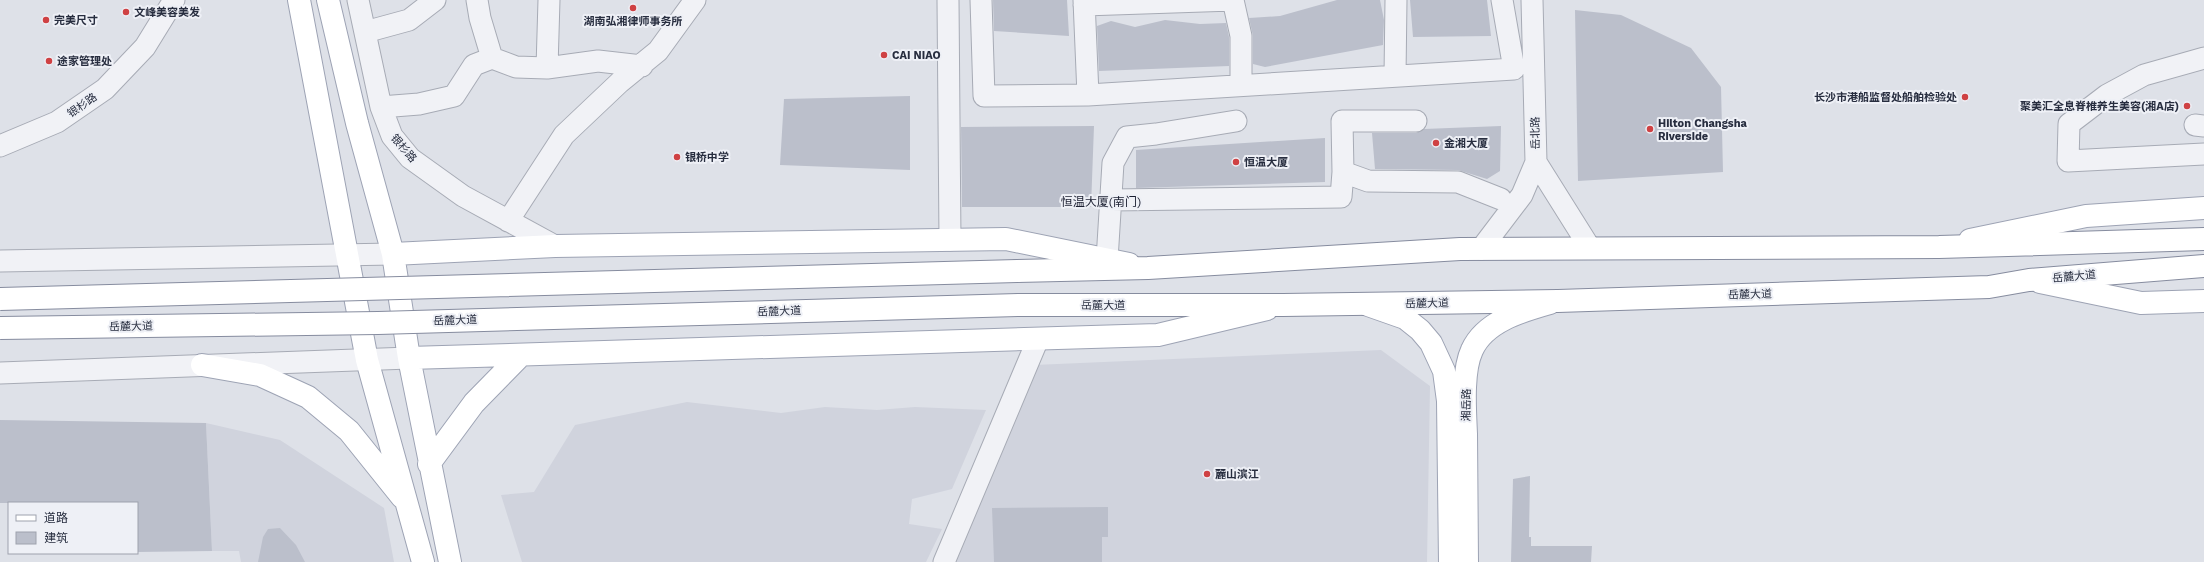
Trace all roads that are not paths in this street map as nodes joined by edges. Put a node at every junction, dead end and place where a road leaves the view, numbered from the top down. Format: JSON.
{"nodes":[{"id":1,"x":174,"y":0,"type":"edge"},
{"id":2,"x":299,"y":0,"type":"edge"},
{"id":3,"x":328,"y":0,"type":"edge"},
{"id":4,"x":358,"y":0,"type":"edge"},
{"id":5,"x":435,"y":0,"type":"edge"},
{"id":6,"x":477,"y":0,"type":"edge"},
{"id":7,"x":549,"y":0,"type":"edge"},
{"id":8,"x":695,"y":0,"type":"edge"},
{"id":9,"x":948,"y":0,"type":"edge"},
{"id":10,"x":980,"y":0,"type":"edge"},
{"id":11,"x":1233,"y":0,"type":"edge"},
{"id":12,"x":1396,"y":0,"type":"edge"},
{"id":13,"x":1502,"y":0,"type":"edge"},
{"id":14,"x":1532,"y":0,"type":"edge"},
{"id":15,"x":1084,"y":2,"type":"edge"},
{"id":16,"x":365,"y":32,"type":"junction"},
{"id":17,"x":492,"y":58,"type":"junction"},
{"id":18,"x":2204,"y":58,"type":"edge"},
{"id":19,"x":642,"y":66,"type":"junction"},
{"id":20,"x":547,"y":68,"type":"junction"},
{"id":21,"x":1395,"y":76,"type":"junction"},
{"id":22,"x":1241,"y":86,"type":"junction"},
{"id":23,"x":1088,"y":95,"type":"junction"},
{"id":24,"x":381,"y":107,"type":"junction"},
{"id":25,"x":1236,"y":121,"type":"dead end"},
{"id":26,"x":1416,"y":121,"type":"dead end"},
{"id":27,"x":0,"y":146,"type":"edge"},
{"id":28,"x":2204,"y":154,"type":"edge"},
{"id":29,"x":1536,"y":162,"type":"junction"},
{"id":30,"x":1343,"y":172,"type":"junction"},
{"id":31,"x":1501,"y":199,"type":"dead end"},
{"id":32,"x":1111,"y":200,"type":"junction"},
{"id":33,"x":2204,"y":208,"type":"edge"},
{"id":34,"x":508,"y":221,"type":"junction"},
{"id":35,"x":2204,"y":239,"type":"edge"},
{"id":36,"x":950,"y":240,"type":"junction"},
{"id":37,"x":555,"y":246,"type":"junction"},
{"id":38,"x":1939,"y":247,"type":"junction"},
{"id":39,"x":1590,"y":248,"type":"junction"},
{"id":40,"x":1481,"y":249,"type":"junction"},
{"id":41,"x":393,"y":254,"type":"junction"},
{"id":42,"x":347,"y":255,"type":"junction"},
{"id":43,"x":1107,"y":260,"type":"junction"},
{"id":44,"x":0,"y":261,"type":"edge"},
{"id":45,"x":2204,"y":266,"type":"edge"},
{"id":46,"x":1148,"y":268,"type":"junction"},
{"id":47,"x":2029,"y":280,"type":"junction"},
{"id":48,"x":0,"y":299,"type":"edge"},
{"id":49,"x":1558,"y":301,"type":"junction"},
{"id":50,"x":2204,"y":301,"type":"edge"},
{"id":51,"x":1365,"y":304,"type":"junction"},
{"id":52,"x":1283,"y":305,"type":"junction"},
{"id":53,"x":0,"y":328,"type":"edge"},
{"id":54,"x":1038,"y":339,"type":"junction"},
{"id":55,"x":521,"y":355,"type":"junction"},
{"id":56,"x":409,"y":358,"type":"junction"},
{"id":57,"x":366,"y":360,"type":"junction"},
{"id":58,"x":202,"y":365,"type":"junction"},
{"id":59,"x":0,"y":374,"type":"edge"},
{"id":60,"x":429,"y":464,"type":"junction"},
{"id":61,"x":407,"y":504,"type":"junction"},
{"id":62,"x":424,"y":562,"type":"edge"},
{"id":63,"x":450,"y":562,"type":"edge"},
{"id":64,"x":944,"y":562,"type":"edge"},
{"id":65,"x":1450,"y":562,"type":"edge"},
{"id":66,"x":1467,"y":562,"type":"edge"}],
"edges":[{"from":1,"to":27,"type":"street","name":"银杉路"},
{"from":2,"to":42,"type":"main road"},
{"from":3,"to":41,"type":"main road"},
{"from":4,"to":16,"type":"street","name":"银杉路"},
{"from":5,"to":16,"type":"street"},
{"from":6,"to":17,"type":"street"},
{"from":7,"to":20,"type":"street"},
{"from":8,"to":19,"type":"street"},
{"from":9,"to":36,"type":"street"},
{"from":10,"to":23,"type":"street"},
{"from":11,"to":15,"type":"street"},
{"from":11,"to":22,"type":"street"},
{"from":12,"to":21,"type":"street"},
{"from":13,"to":21,"type":"street"},
{"from":14,"to":29,"type":"street","name":"岳北路"},
{"from":15,"to":23,"type":"street"},
{"from":16,"to":24,"type":"street","name":"银杉路"},
{"from":17,"to":20,"type":"street"},
{"from":17,"to":24,"type":"street"},
{"from":18,"to":28,"type":"street"},
{"from":19,"to":20,"type":"street"},
{"from":19,"to":34,"type":"street"},
{"from":21,"to":22,"type":"street"},
{"from":22,"to":23,"type":"street"},
{"from":24,"to":34,"type":"street","name":"银杉路"},
{"from":25,"to":32,"type":"street"},
{"from":26,"to":30,"type":"street"},
{"from":29,"to":39,"type":"street"},
{"from":29,"to":40,"type":"street","name":"岳北路"},
{"from":30,"to":31,"type":"street"},
{"from":30,"to":32,"type":"street"},
{"from":32,"to":43,"type":"street"},
{"from":33,"to":38,"type":"main road"},
{"from":34,"to":37,"type":"street","name":"银杉路"},
{"from":35,"to":38,"type":"main road"},
{"from":36,"to":37,"type":"main road"},
{"from":36,"to":43,"type":"main road"},
{"from":37,"to":41,"type":"main road"},
{"from":38,"to":39,"type":"main road"},
{"from":39,"to":40,"type":"main road"},
{"from":40,"to":46,"type":"main road"},
{"from":41,"to":42,"type":"street"},
{"from":41,"to":56,"type":"main road"},
{"from":42,"to":44,"type":"street"},
{"from":42,"to":57,"type":"main road"},
{"from":43,"to":46,"type":"main road"},
{"from":45,"to":47,"type":"main road","name":"岳麓大道"},
{"from":46,"to":48,"type":"main road","bridge":true},
{"from":47,"to":49,"type":"main road","name":"岳麓大道"},
{"from":47,"to":50,"type":"main road"},
{"from":49,"to":51,"type":"main road","name":"岳麓大道"},
{"from":49,"to":66,"type":"main road","name":"湘岳路"},
{"from":51,"to":52,"type":"main road","name":"岳麓大道"},
{"from":51,"to":65,"type":"main road","name":"湘岳路"},
{"from":52,"to":53,"type":"main road","name":"岳麓大道","bridge":true},
{"from":52,"to":54,"type":"main road"},
{"from":54,"to":55,"type":"main road"},
{"from":54,"to":64,"type":"street"},
{"from":55,"to":56,"type":"main road"},
{"from":55,"to":60,"type":"main road"},
{"from":56,"to":57,"type":"street"},
{"from":56,"to":60,"type":"main road"},
{"from":57,"to":58,"type":"street"},
{"from":57,"to":61,"type":"main road"},
{"from":58,"to":59,"type":"street"},
{"from":58,"to":61,"type":"main road"},
{"from":60,"to":63,"type":"main road"},
{"from":61,"to":62,"type":"main road"}]}
